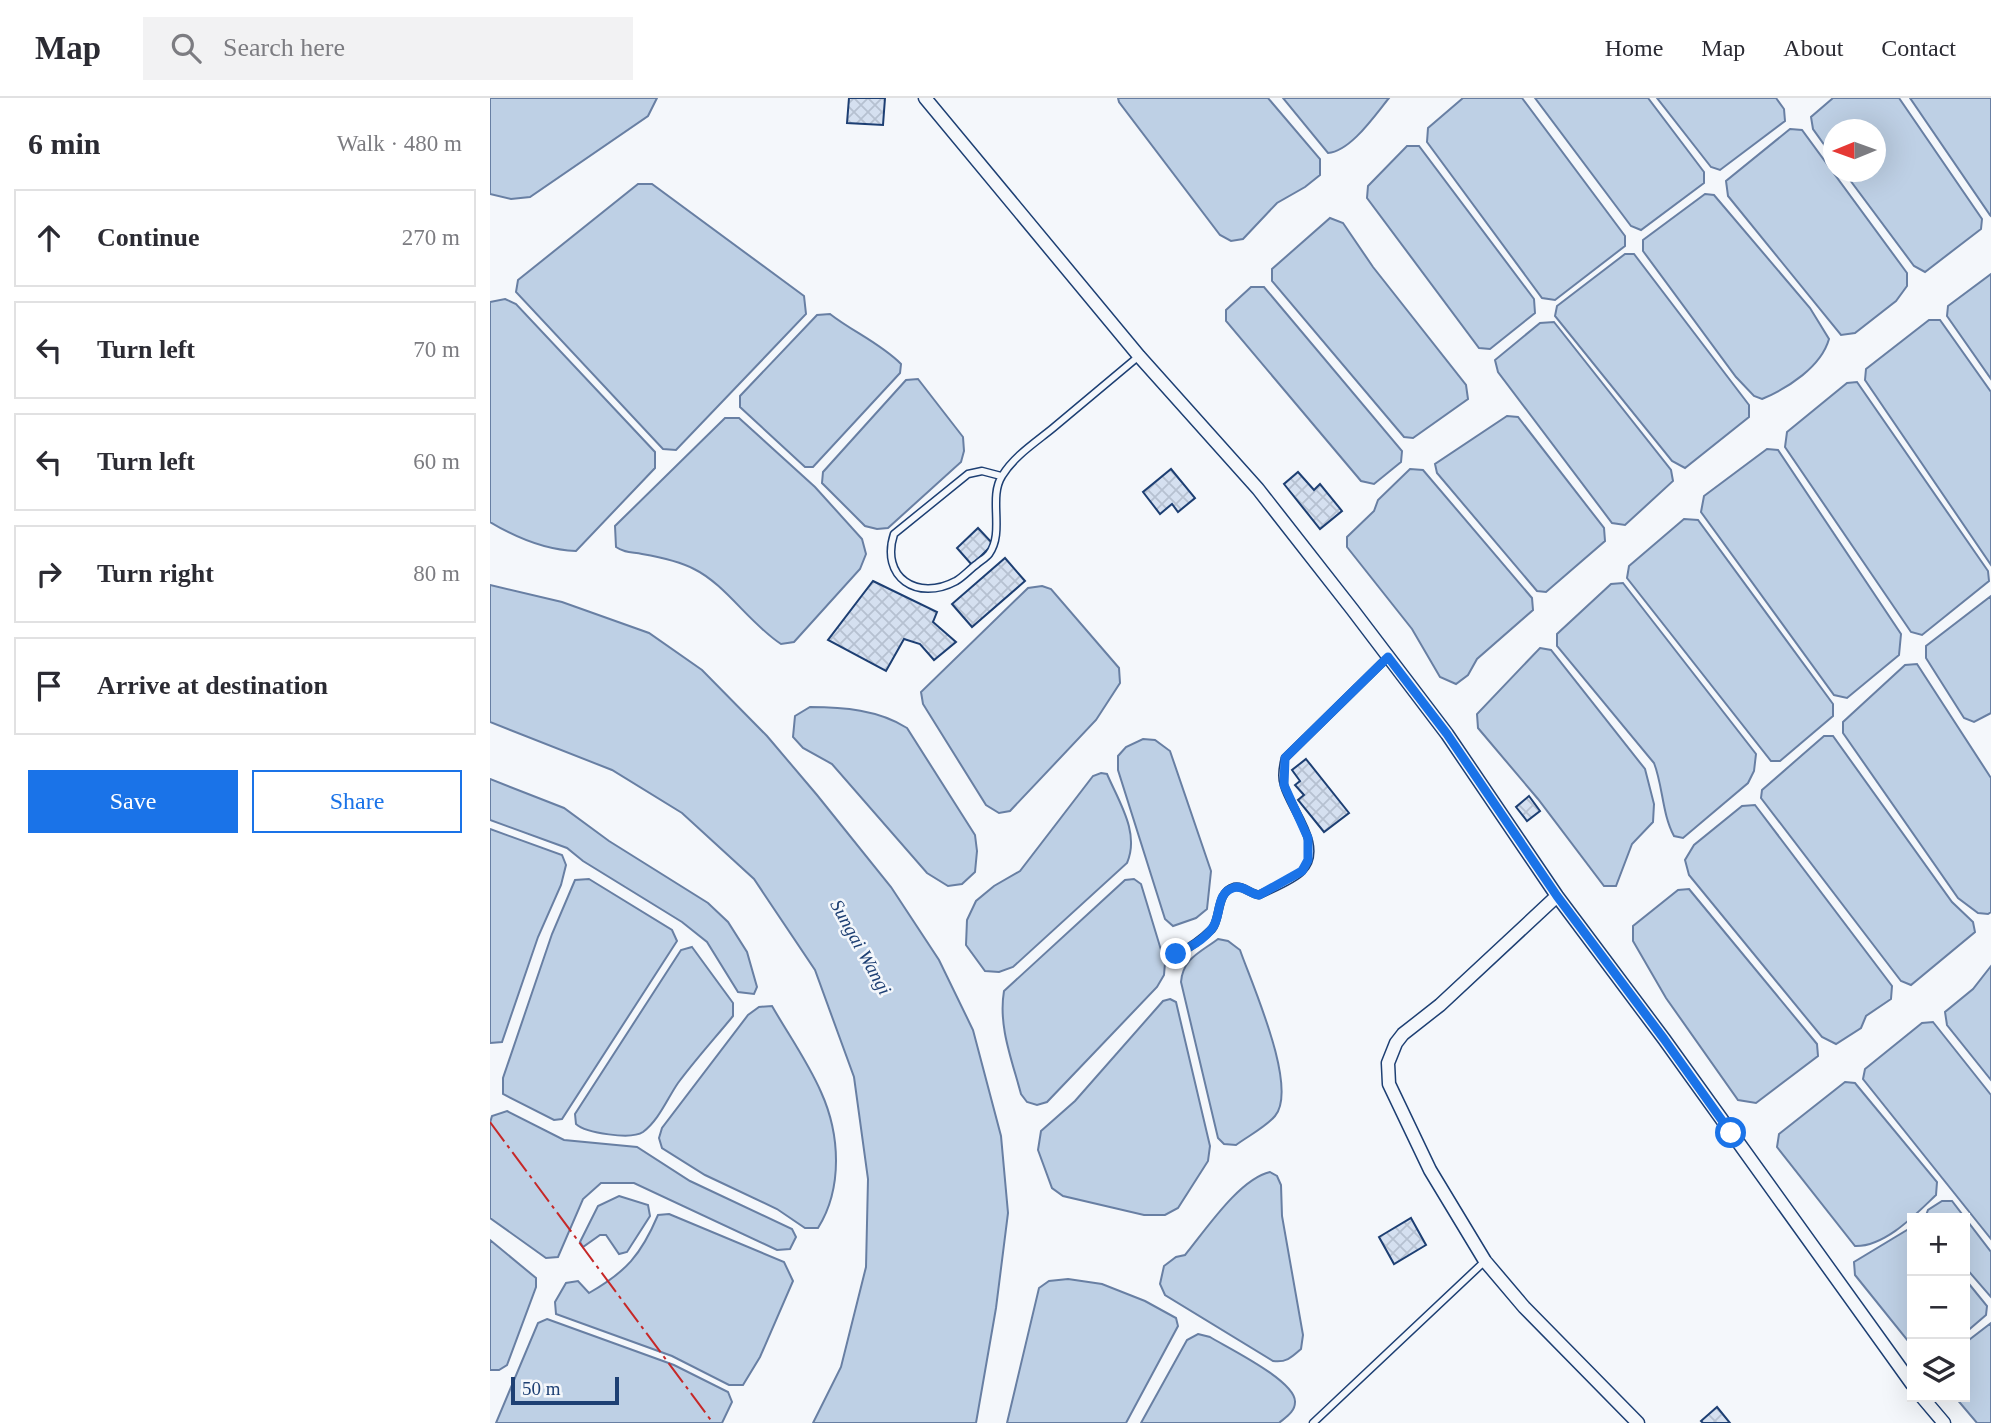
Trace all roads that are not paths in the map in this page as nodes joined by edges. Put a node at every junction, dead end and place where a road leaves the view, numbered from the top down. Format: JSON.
{"nodes":[{"id":1,"x":925,"y":98,"type":"edge"},
{"id":2,"x":1139,"y":356,"type":"junction"},
{"id":3,"x":1001,"y":476,"type":"junction"},
{"id":4,"x":1388,"y":657,"type":"junction"},
{"id":5,"x":1557,"y":896,"type":"junction"},
{"id":6,"x":1176,"y":954,"type":"dead end"},
{"id":7,"x":1485,"y":1261,"type":"junction"},
{"id":8,"x":1907,"y":1377,"type":"edge"},
{"id":9,"x":1926,"y":1402,"type":"edge"},
{"id":10,"x":1314,"y":1423,"type":"edge"},
{"id":11,"x":1638,"y":1423,"type":"edge"},
{"id":12,"x":1944,"y":1423,"type":"edge"}],
"edges":[{"from":1,"to":2,"type":"street"},
{"from":2,"to":3,"type":"lane"},
{"from":2,"to":4,"type":"street"},
{"from":3,"to":3,"type":"lane"},
{"from":4,"to":5,"type":"street"},
{"from":4,"to":6,"type":"lane"},
{"from":5,"to":7,"type":"street"},
{"from":5,"to":8,"type":"street"},
{"from":7,"to":10,"type":"lane"},
{"from":7,"to":11,"type":"street"},
{"from":9,"to":12,"type":"street"}]}
